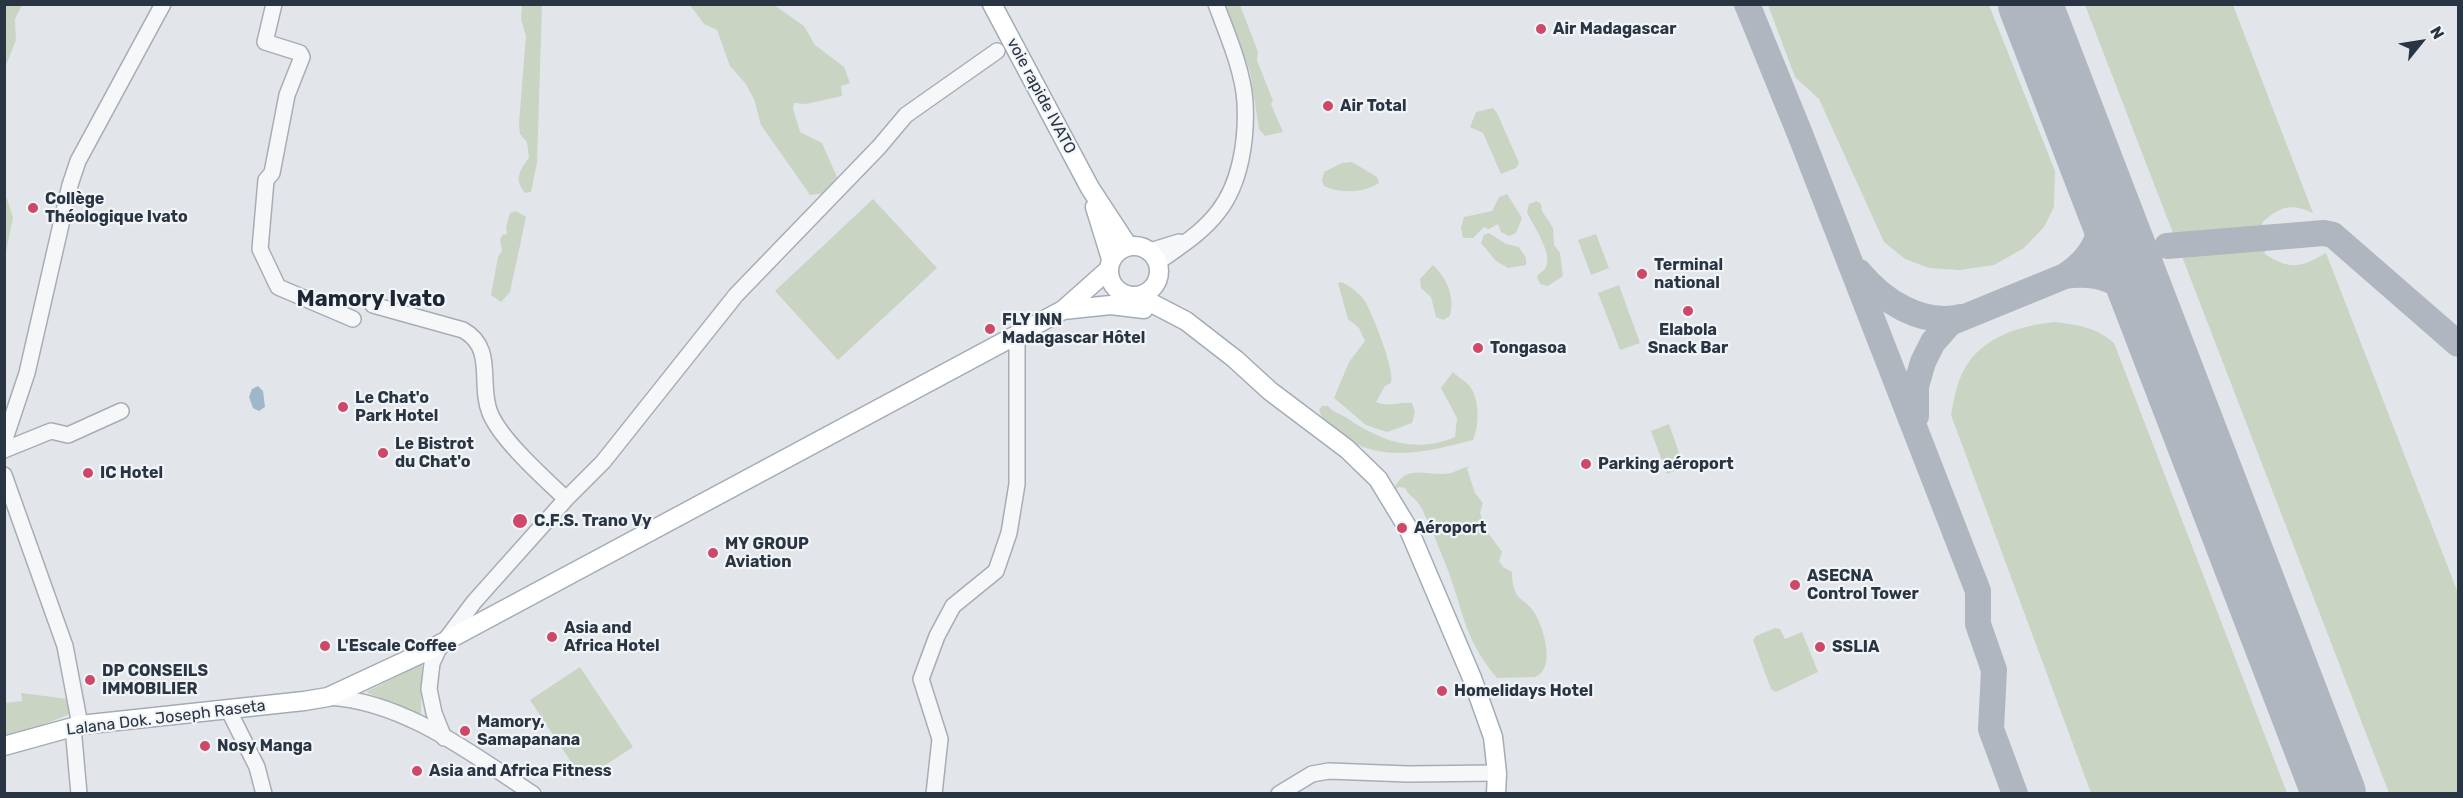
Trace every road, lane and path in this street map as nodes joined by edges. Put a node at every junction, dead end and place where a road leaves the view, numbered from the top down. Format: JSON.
{"nodes":[{"id":1,"x":163,"y":4,"type":"edge"},
{"id":2,"x":274,"y":4,"type":"edge"},
{"id":3,"x":992,"y":4,"type":"edge"},
{"id":4,"x":1216,"y":4,"type":"edge"},
{"id":5,"x":997,"y":51,"type":"dead end"},
{"id":6,"x":1090,"y":188,"type":"junction"},
{"id":7,"x":1128,"y":246,"type":"junction"},
{"id":8,"x":1154,"y":257,"type":"junction"},
{"id":9,"x":1110,"y":265,"type":"junction"},
{"id":10,"x":1156,"y":283,"type":"junction"},
{"id":11,"x":1133,"y":295,"type":"junction"},
{"id":12,"x":372,"y":305,"type":"dead end"},
{"id":13,"x":1063,"y":310,"type":"junction"},
{"id":14,"x":353,"y":319,"type":"dead end"},
{"id":15,"x":1185,"y":321,"type":"junction"},
{"id":16,"x":1017,"y":333,"type":"junction"},
{"id":17,"x":121,"y":411,"type":"dead end"},
{"id":18,"x":7,"y":413,"type":"edge"},
{"id":19,"x":4,"y":442,"type":"edge"},
{"id":20,"x":4,"y":450,"type":"edge"},
{"id":21,"x":4,"y":475,"type":"edge"},
{"id":22,"x":566,"y":499,"type":"junction"},
{"id":23,"x":445,"y":641,"type":"junction"},
{"id":24,"x":328,"y":697,"type":"junction"},
{"id":25,"x":229,"y":711,"type":"junction"},
{"id":26,"x":76,"y":726,"type":"junction"},
{"id":27,"x":444,"y":738,"type":"junction"},
{"id":28,"x":4,"y":746,"type":"edge"},
{"id":29,"x":1497,"y":774,"type":"junction"},
{"id":30,"x":79,"y":794,"type":"edge"},
{"id":31,"x":264,"y":794,"type":"edge"},
{"id":32,"x":533,"y":794,"type":"edge"},
{"id":33,"x":934,"y":794,"type":"edge"},
{"id":34,"x":1279,"y":794,"type":"edge"},
{"id":35,"x":1496,"y":794,"type":"edge"}],
"edges":[{"from":1,"to":18,"type":"street"},
{"from":2,"to":14,"type":"street"},
{"from":3,"to":6,"type":"main road","name":"voie rapide IVATO"},
{"from":4,"to":8,"type":"street"},
{"from":5,"to":22,"type":"street"},
{"from":6,"to":7,"type":"main road"},
{"from":6,"to":9,"type":"main road"},
{"from":7,"to":8,"type":"main road"},
{"from":7,"to":9,"type":"main road"},
{"from":8,"to":10,"type":"main road"},
{"from":9,"to":11,"type":"main road"},
{"from":9,"to":13,"type":"main road"},
{"from":10,"to":11,"type":"main road"},
{"from":10,"to":15,"type":"main road"},
{"from":11,"to":13,"type":"main road"},
{"from":11,"to":15,"type":"main road"},
{"from":12,"to":22,"type":"street"},
{"from":13,"to":15,"type":"main road"},
{"from":13,"to":16,"type":"main road","name":"Lalana Dok. Joseph Raseta"},
{"from":15,"to":29,"type":"main road"},
{"from":16,"to":23,"type":"main road","name":"Lalana Dok. Joseph Raseta"},
{"from":16,"to":33,"type":"street"},
{"from":17,"to":20,"type":"street"},
{"from":18,"to":19,"type":"street"},
{"from":21,"to":26,"type":"street"},
{"from":22,"to":23,"type":"street"},
{"from":23,"to":24,"type":"main road","name":"Lalana Dok. Joseph Raseta"},
{"from":23,"to":27,"type":"street"},
{"from":24,"to":25,"type":"main road","name":"Lalana Dok. Joseph Raseta"},
{"from":24,"to":27,"type":"street"},
{"from":25,"to":26,"type":"main road","name":"Lalana Dok. Joseph Raseta"},
{"from":25,"to":31,"type":"street"},
{"from":26,"to":28,"type":"main road","name":"Lalana Dok. Joseph Raseta"},
{"from":26,"to":30,"type":"street"},
{"from":27,"to":32,"type":"street"},
{"from":29,"to":34,"type":"street"},
{"from":29,"to":35,"type":"main road"}]}
